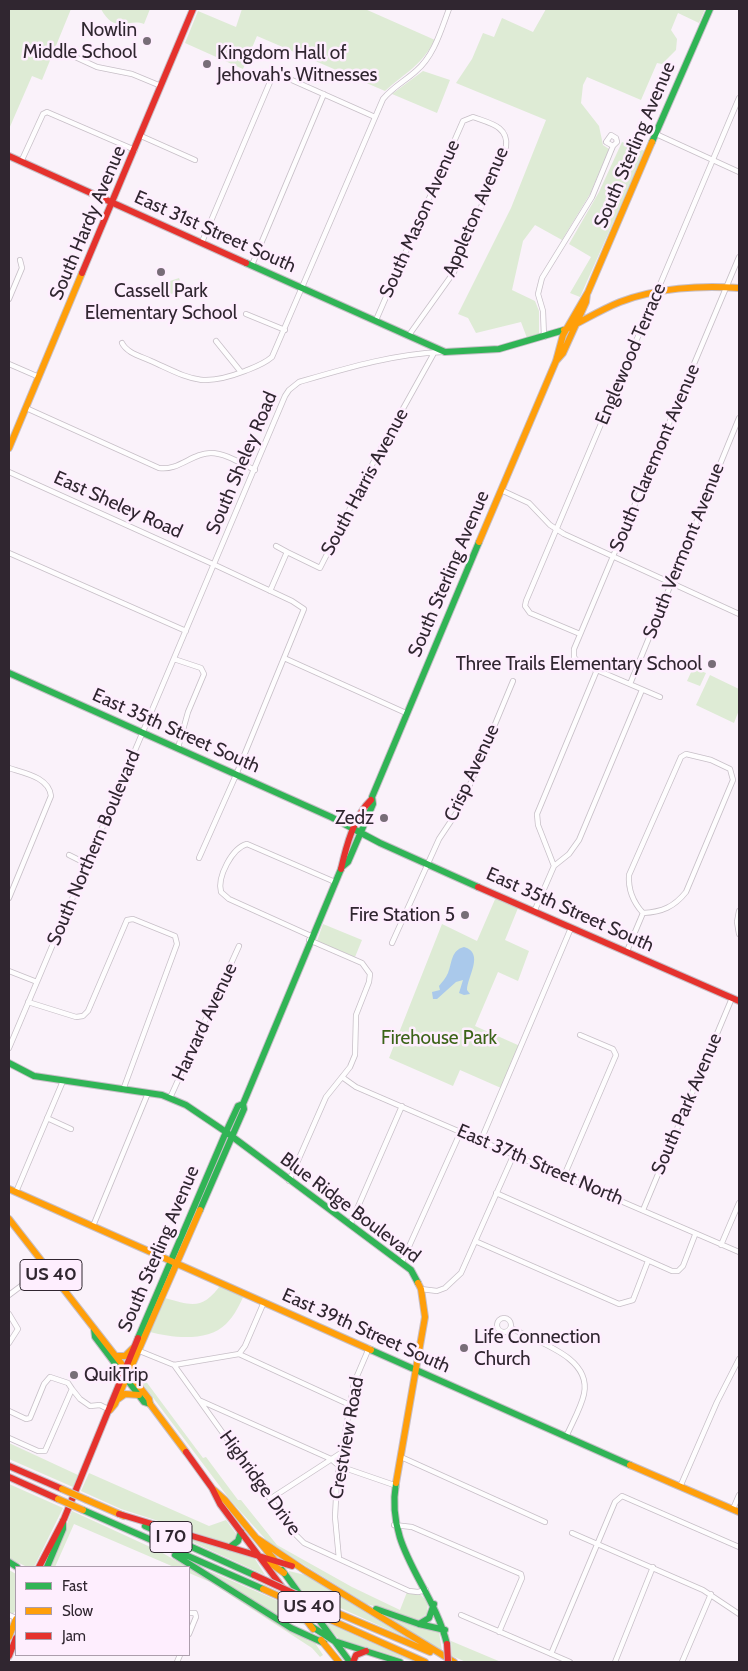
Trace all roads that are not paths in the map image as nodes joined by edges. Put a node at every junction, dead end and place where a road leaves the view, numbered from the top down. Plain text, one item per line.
1 (193, 9) edge
2 (449, 9) edge
3 (710, 9) edge
4 (60, 50) dead end
5 (161, 86) junction
6 (324, 94) junction
7 (739, 98) edge
8 (375, 117) junction
9 (656, 134) junction
10 (141, 136) junction
11 (506, 137) joint
12 (613, 146) dead end
13 (135, 150) junction
14 (9, 156) edge
15 (195, 160) dead end
16 (713, 160) junction
17 (21, 162) junction
18 (739, 172) edge
19 (112, 202) junction
20 (202, 242) junction
21 (739, 257) edge
22 (20, 260) dead end
23 (252, 265) junction
24 (727, 286) junction
25 (303, 288) junction
26 (739, 288) edge
27 (588, 292) junction
28 (656, 294) junction
29 (9, 300) edge
30 (585, 306) junction
31 (246, 314) dead end
32 (597, 315) junction
33 (376, 320) junction
34 (576, 325) junction
35 (568, 328) junction
36 (285, 330) junction
37 (409, 335) junction
38 (547, 336) junction
39 (216, 341) dead end
40 (122, 343) dead end
41 (561, 345) junction
42 (445, 352) junction
43 (434, 353) junction
44 (556, 361) junction
45 (9, 364) edge
46 (241, 372) junction
47 (39, 376) junction
48 (26, 408) junction
49 (739, 418) edge
50 (9, 448) edge
51 (255, 470) junction
52 (9, 472) edge
53 (501, 490) junction
54 (556, 530) junction
55 (276, 546) dead end
56 (288, 552) junction
57 (9, 553) edge
58 (613, 556) junction
59 (215, 565) junction
60 (671, 583) junction
61 (270, 591) junction
62 (739, 614) edge
63 (186, 631) junction
64 (580, 634) junction
65 (284, 658) junction
66 (174, 659) junction
67 (597, 670) junction
68 (9, 672) edge
69 (513, 681) dead end
70 (630, 684) junction
71 (642, 690) junction
72 (660, 697) dead end
73 (406, 713) junction
74 (143, 732) junction
75 (178, 748) junction
76 (9, 768) edge
77 (236, 775) junction
78 (358, 830) junction
79 (69, 855) dead end
80 (199, 858) dead end
81 (427, 863) junction
82 (87, 864) junction
83 (554, 866) junction
84 (335, 882) junction
85 (9, 898) edge
86 (739, 911) edge
87 (534, 912) junction
88 (643, 913) junction
89 (571, 928) junction
90 (739, 934) edge
91 (310, 938) junction
92 (392, 943) dead end
93 (239, 946) dead end
94 (627, 952) junction
95 (9, 971) edge
96 (37, 982) junction
97 (732, 998) junction
98 (739, 1001) edge
99 (28, 1002) junction
100 (580, 1035) dead end
101 (9, 1048) edge
102 (9, 1063) edge
103 (342, 1077) junction
104 (63, 1081) junction
105 (123, 1090) junction
106 (148, 1093) junction
107 (170, 1098) junction
108 (243, 1104) junction
109 (402, 1106) junction
110 (47, 1118) junction
111 (71, 1129) dead end
112 (461, 1131) junction
113 (226, 1132) junction
114 (232, 1136) junction
115 (481, 1140) junction
116 (514, 1154) junction
117 (564, 1176) junction
118 (289, 1181) junction
119 (9, 1190) edge
120 (16, 1192) junction
121 (496, 1193) junction
122 (739, 1202) edge
123 (642, 1210) junction
124 (9, 1219) edge
125 (350, 1225) junction
126 (93, 1226) junction
127 (12, 1228) edge
128 (695, 1235) junction
129 (475, 1241) junction
130 (722, 1245) junction
131 (739, 1252) edge
132 (174, 1260) junction
133 (648, 1261) junction
134 (402, 1262) junction
135 (46, 1268) junction
136 (421, 1290) junction
137 (9, 1295) edge
138 (264, 1302) junction
139 (9, 1314) edge
140 (511, 1328) dead end
141 (94, 1329) junction
142 (9, 1342) edge
143 (369, 1348) junction
144 (136, 1349) junction
145 (239, 1354) junction
146 (116, 1356) junction
147 (739, 1359) edge
148 (174, 1365) junction
149 (416, 1369) junction
150 (126, 1373) junction
151 (72, 1389) junction
152 (139, 1395) junction
153 (118, 1399) junction
154 (199, 1400) junction
155 (150, 1404) junction
156 (350, 1405) junction
157 (110, 1410) junction
158 (9, 1411) edge
159 (566, 1437) junction
160 (9, 1438) edge
161 (341, 1453) junction
162 (401, 1457) junction
163 (331, 1459) junction
164 (9, 1466) edge
165 (339, 1466) junction
166 (9, 1477) edge
167 (396, 1486) junction
168 (680, 1487) junction
169 (212, 1488) junction
170 (739, 1495) edge
171 (270, 1499) junction
172 (736, 1510) edge
173 (120, 1514) junction
174 (64, 1520) junction
175 (545, 1522) dead end
176 (394, 1525) junction
177 (241, 1532) junction
178 (572, 1533) dead end
179 (258, 1539) junction
180 (598, 1544) junction
181 (739, 1546) edge
182 (165, 1547) junction
183 (230, 1547) junction
184 (258, 1556) junction
185 (338, 1559) junction
186 (275, 1560) junction
187 (40, 1566) edge
188 (47, 1566) edge
189 (294, 1567) junction
190 (653, 1568) junction
191 (304, 1570) junction
192 (284, 1573) junction
193 (279, 1583) junction
194 (426, 1590) junction
195 (711, 1594) junction
196 (357, 1602) junction
197 (434, 1604) junction
198 (190, 1613) edge
199 (739, 1614) edge
200 (9, 1615) edge
201 (461, 1615) dead end
202 (318, 1618) junction
203 (14, 1621) edge
204 (420, 1624) junction
205 (311, 1626) junction
206 (291, 1628) junction
207 (445, 1630) junction
208 (190, 1632) edge
209 (499, 1632) junction
210 (9, 1637) edge
211 (15, 1641) edge
212 (334, 1641) junction
213 (324, 1643) junction
214 (366, 1651) junction
215 (551, 1654) junction
216 (9, 1656) edge
217 (339, 1662) edge
218 (352, 1662) edge
219 (400, 1662) edge
220 (426, 1662) edge
221 (448, 1662) edge
222 (454, 1662) edge
223 (570, 1662) edge
224 (615, 1662) edge
225 (682, 1662) edge

1 - 5 main road, South Hardy Avenue
2 - 8 street
3 - 9 main road, South Sterling Avenue
4 - 5 street
5 - 10 main road, South Hardy Avenue
6 - 8 street
6 - 20 street
6 - 23 street
7 - 16 street, Englewood Terrace
8 - 25 street
9 - 16 street
9 - 27 main road, South Sterling Avenue
10 - 13 main road, South Hardy Avenue
10 - 15 street
11 - 33 street, South Mason Avenue
11 - 37 street, Appleton Avenue
12 - 38 street
13 - 17 street
13 - 19 main road, South Hardy Avenue
14 - 17 main road, East 31st Street South
16 - 18 street
16 - 28 street, Englewood Terrace
17 - 19 main road, East 31st Street South
19 - 20 main road, East 31st Street South
19 - 47 main road, South Hardy Avenue
20 - 23 main road, East 31st Street South
21 - 24 street, South Claremont Avenue
22 - 29 street
23 - 25 main road, East 31st Street South
24 - 26 main road
24 - 28 main road
24 - 58 street, South Claremont Avenue
25 - 33 main road, East 31st Street South
25 - 36 street
27 - 30 main road, South Sterling Avenue
27 - 35 main road, South Sterling Avenue
28 - 32 main road
28 - 54 street, Englewood Terrace
30 - 32 main road
30 - 34 main road, South Sterling Avenue
31 - 36 street
32 - 34 main road
33 - 37 main road, East 31st Street South
34 - 35 main road
34 - 44 main road, South Sterling Avenue
35 - 38 main road, South Sheley Road
35 - 41 main road, South Sterling Avenue
36 - 46 street
37 - 42 main road, East 31st Street South
38 - 41 main road
38 - 42 main road, South Sheley Road
39 - 46 street
40 - 46 street
41 - 44 main road, South Sterling Avenue
42 - 43 street, South Sheley Road
43 - 51 street, South Sheley Road
43 - 56 street, South Harris Avenue
44 - 53 main road, South Sterling Avenue
45 - 47 street
47 - 48 main road, South Hardy Avenue
48 - 50 main road, South Hardy Avenue
48 - 51 street
49 - 60 street, South Vermont Avenue
51 - 59 street, South Sheley Road
52 - 59 street, East Sheley Road
53 - 54 street
53 - 73 main road, South Sterling Avenue
54 - 58 street
54 - 64 street, Englewood Terrace
55 - 56 street
56 - 61 street
57 - 63 street
58 - 60 street
58 - 64 street, South Claremont Avenue
59 - 61 street, East Sheley Road
59 - 63 street, South Northern Boulevard
60 - 62 street
60 - 70 street, South Vermont Avenue
61 - 65 street, East Sheley Road
63 - 66 street, South Northern Boulevard
64 - 67 street, South Claremont Avenue
65 - 73 street
65 - 77 street
66 - 74 street, South Northern Boulevard
66 - 75 street
67 - 70 street
67 - 83 street
68 - 74 main road, East 35th Street South
69 - 81 street, Crisp Avenue
70 - 71 street
71 - 72 street
71 - 83 street
73 - 78 main road, South Sterling Avenue
74 - 75 main road, East 35th Street South
74 - 82 street, South Northern Boulevard
75 - 77 main road, East 35th Street South
76 - 85 street
77 - 78 main road, East 35th Street South
77 - 80 street
78 - 81 main road, East 35th Street South
78 - 84 main road, South Sterling Avenue
79 - 82 street
81 - 87 main road, East 35th Street South
81 - 92 street
82 - 96 street, South Northern Boulevard
83 - 87 street
84 - 91 main road, South Sterling Avenue
84 - 91 street
86 - 90 street
87 - 89 main road, East 35th Street South
88 - 88 street
88 - 94 street
89 - 94 main road, East 35th Street South
89 - 115 street
91 - 103 street
91 - 108 main road, South Sterling Avenue
93 - 107 street, Harvard Avenue
94 - 97 main road, East 35th Street South
95 - 96 street
96 - 99 street, South Northern Boulevard
97 - 98 main road, East 35th Street South
97 - 123 street, South Park Avenue
99 - 101 street, South Northern Boulevard
99 - 105 street
100 - 117 street
102 - 104 main road, Blue Ridge Boulevard
103 - 109 street, East 37th Street North
103 - 118 street
104 - 105 main road, Blue Ridge Boulevard
104 - 110 street
105 - 106 main road, Blue Ridge Boulevard
106 - 107 main road, Blue Ridge Boulevard
106 - 126 street, Harvard Avenue
107 - 113 main road, Blue Ridge Boulevard
108 - 113 main road, South Sterling Avenue
108 - 114 main road, South Sterling Avenue
109 - 112 street, East 37th Street North
109 - 125 street
110 - 111 street
110 - 120 street
112 - 115 street, East 37th Street North
112 - 134 street
113 - 114 main road, Blue Ridge Boulevard
113 - 132 main road, South Sterling Avenue
114 - 118 main road, Blue Ridge Boulevard
114 - 132 main road, South Sterling Avenue
115 - 116 street, East 37th Street North
116 - 117 street, East 37th Street North
116 - 121 street
117 - 123 street, East 37th Street North
118 - 125 main road, Blue Ridge Boulevard
119 - 120 main road, East 39th Street South
120 - 126 main road, East 39th Street South
121 - 129 street
121 - 133 street
122 - 130 street
123 - 128 street, East 37th Street North
124 - 127 main road, US 40
125 - 134 main road, Blue Ridge Boulevard
126 - 132 main road, East 39th Street South
127 - 135 main road, US 40
128 - 130 street, East 37th Street North
128 - 133 street
129 - 133 street
129 - 136 street
130 - 131 street, East 37th Street North
132 - 138 main road, East 39th Street South
132 - 144 main road, South Sterling Avenue
134 - 136 main road, Blue Ridge Boulevard
135 - 137 street
135 - 141 main road, US 40
136 - 149 main road, Blue Ridge Boulevard
138 - 143 main road, East 39th Street South
138 - 145 street
139 - 142 street
140 - 159 street
141 - 146 main road, US 40
141 - 150 main road, US 40
143 - 149 main road, East 39th Street South
143 - 156 street, Crestview Road
144 - 146 main road
144 - 148 street
144 - 150 main road, South Sterling Avenue
145 - 148 street
145 - 156 street
146 - 150 main road, US 40
147 - 168 street
148 - 154 street, Highridge Drive
149 - 159 main road, East 39th Street South
149 - 162 main road, Blue Ridge Boulevard
150 - 152 main road, US 40
150 - 153 main road, South Sterling Avenue
150 - 155 main road, US 40
150 - 157 main road, South Sterling Avenue
151 - 157 street
151 - 158 street
151 - 160 street
152 - 153 main road
152 - 155 main road, US 40
153 - 157 main road, South Sterling Avenue
154 - 163 street
154 - 171 street, Highridge Drive
155 - 169 main road, US 40
156 - 161 street, Crestview Road
157 - 174 main road, South Sterling Avenue
159 - 168 main road, East 39th Street South
161 - 163 street
161 - 165 street, Crestview Road
162 - 167 main road, Blue Ridge Boulevard
162 - 175 street
163 - 165 street
163 - 171 street
164 - 173 main road, I 70, bridge
165 - 167 street
165 - 185 street, Crestview Road
166 - 182 main road, I 70, bridge
167 - 176 main road, Blue Ridge Boulevard
168 - 172 main road, East 39th Street South
169 - 177 main road, US 40
169 - 179 main road, US 40
170 - 172 street
171 - 185 street, Highridge Drive
173 - 183 main road
173 - 222 main road, I 70, bridge
174 - 187 main road
174 - 188 main road
176 - 194 main road, Blue Ridge Boulevard
176 - 209 street
177 - 183 main road
177 - 184 main road, US 40
178 - 180 street
179 - 186 main road, US 40
179 - 191 main road
180 - 181 street
180 - 190 street
180 - 215 street
182 - 206 main road
182 - 220 main road, I 70, bridge
183 - 184 main road
184 - 186 main road
184 - 192 main road
184 - 193 main road, US 40
185 - 194 street, Highridge Drive
186 - 189 main road
186 - 192 main road, US 40
189 - 191 main road
189 - 192 main road
190 - 195 street
190 - 224 street
191 - 196 main road
192 - 193 main road
192 - 202 main road, US 40
193 - 205 main road, US 40
194 - 197 main road, Blue Ridge Boulevard
195 - 199 street
195 - 225 street
196 - 204 main road
196 - 222 main road
197 - 204 main road
197 - 207 main road, Blue Ridge Boulevard
198 - 208 street
200 - 203 street
201 - 209 street
202 - 205 main road
202 - 212 main road, US 40
203 - 210 main road
204 - 207 main road
205 - 206 main road
205 - 212 main road
205 - 213 main road, US 40
206 - 213 main road
207 - 221 main road, Blue Ridge Boulevard, bridge
209 - 215 street
211 - 216 main road
212 - 214 main road
212 - 218 main road, US 40
213 - 217 main road, US 40
214 - 218 main road
214 - 219 main road
215 - 223 street

